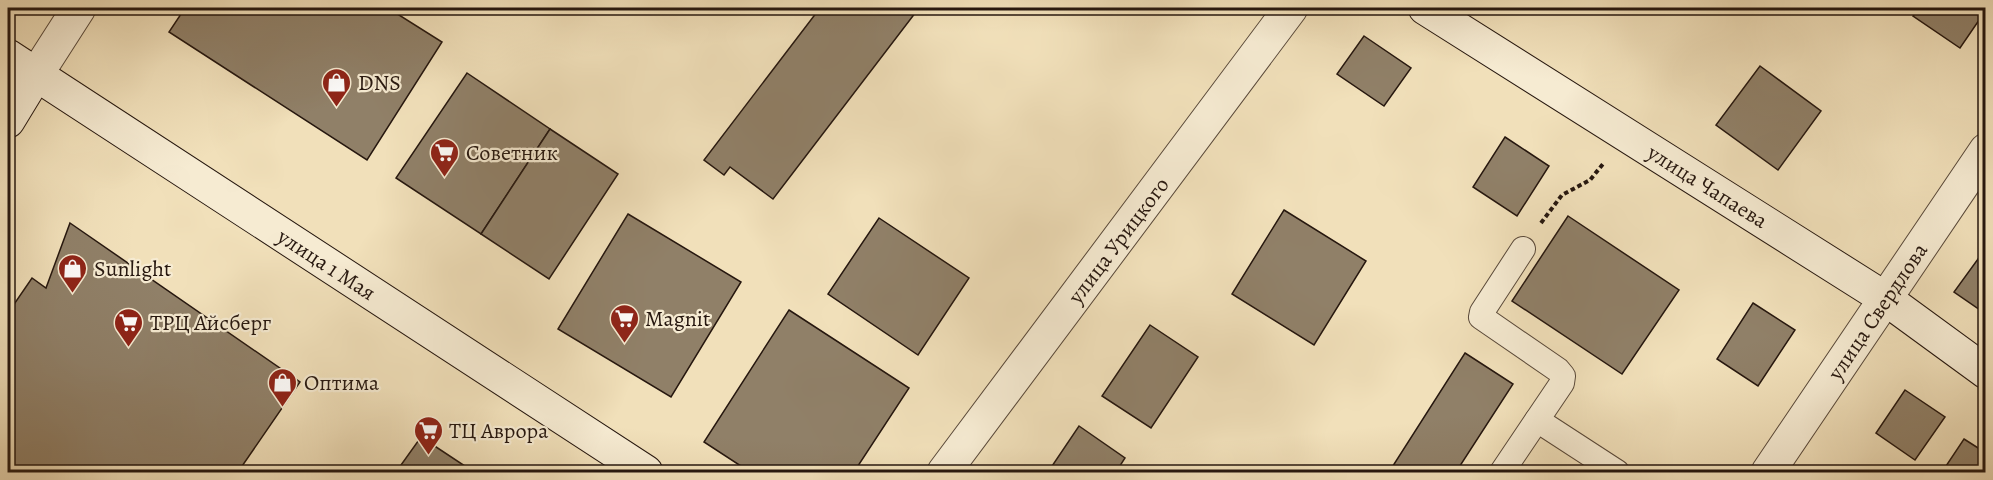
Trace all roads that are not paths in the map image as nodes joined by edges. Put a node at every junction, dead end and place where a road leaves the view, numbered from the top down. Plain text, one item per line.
1 (79, 8) edge
2 (1291, 8) edge
3 (1425, 8) edge
4 (8, 56) edge
5 (36, 75) junction
6 (8, 121) edge
7 (1986, 150) edge
8 (1523, 249) dead end
9 (1886, 299) junction
10 (1986, 372) edge
11 (1537, 420) junction
12 (646, 472) edge
13 (944, 472) edge
14 (1502, 472) edge
15 (1617, 472) edge
16 (1768, 472) edge

1 - 5 main road
2 - 13 main road, улица Урицкого
3 - 9 main road, улица Чапаева
4 - 5 main road, улица 1 Мая
5 - 6 main road
5 - 12 main road, улица 1 Мая
7 - 9 main road, улица Свердлова
8 - 11 lane
9 - 10 main road, улица Чапаева
9 - 16 main road, улица Свердлова
11 - 14 lane
11 - 15 lane

